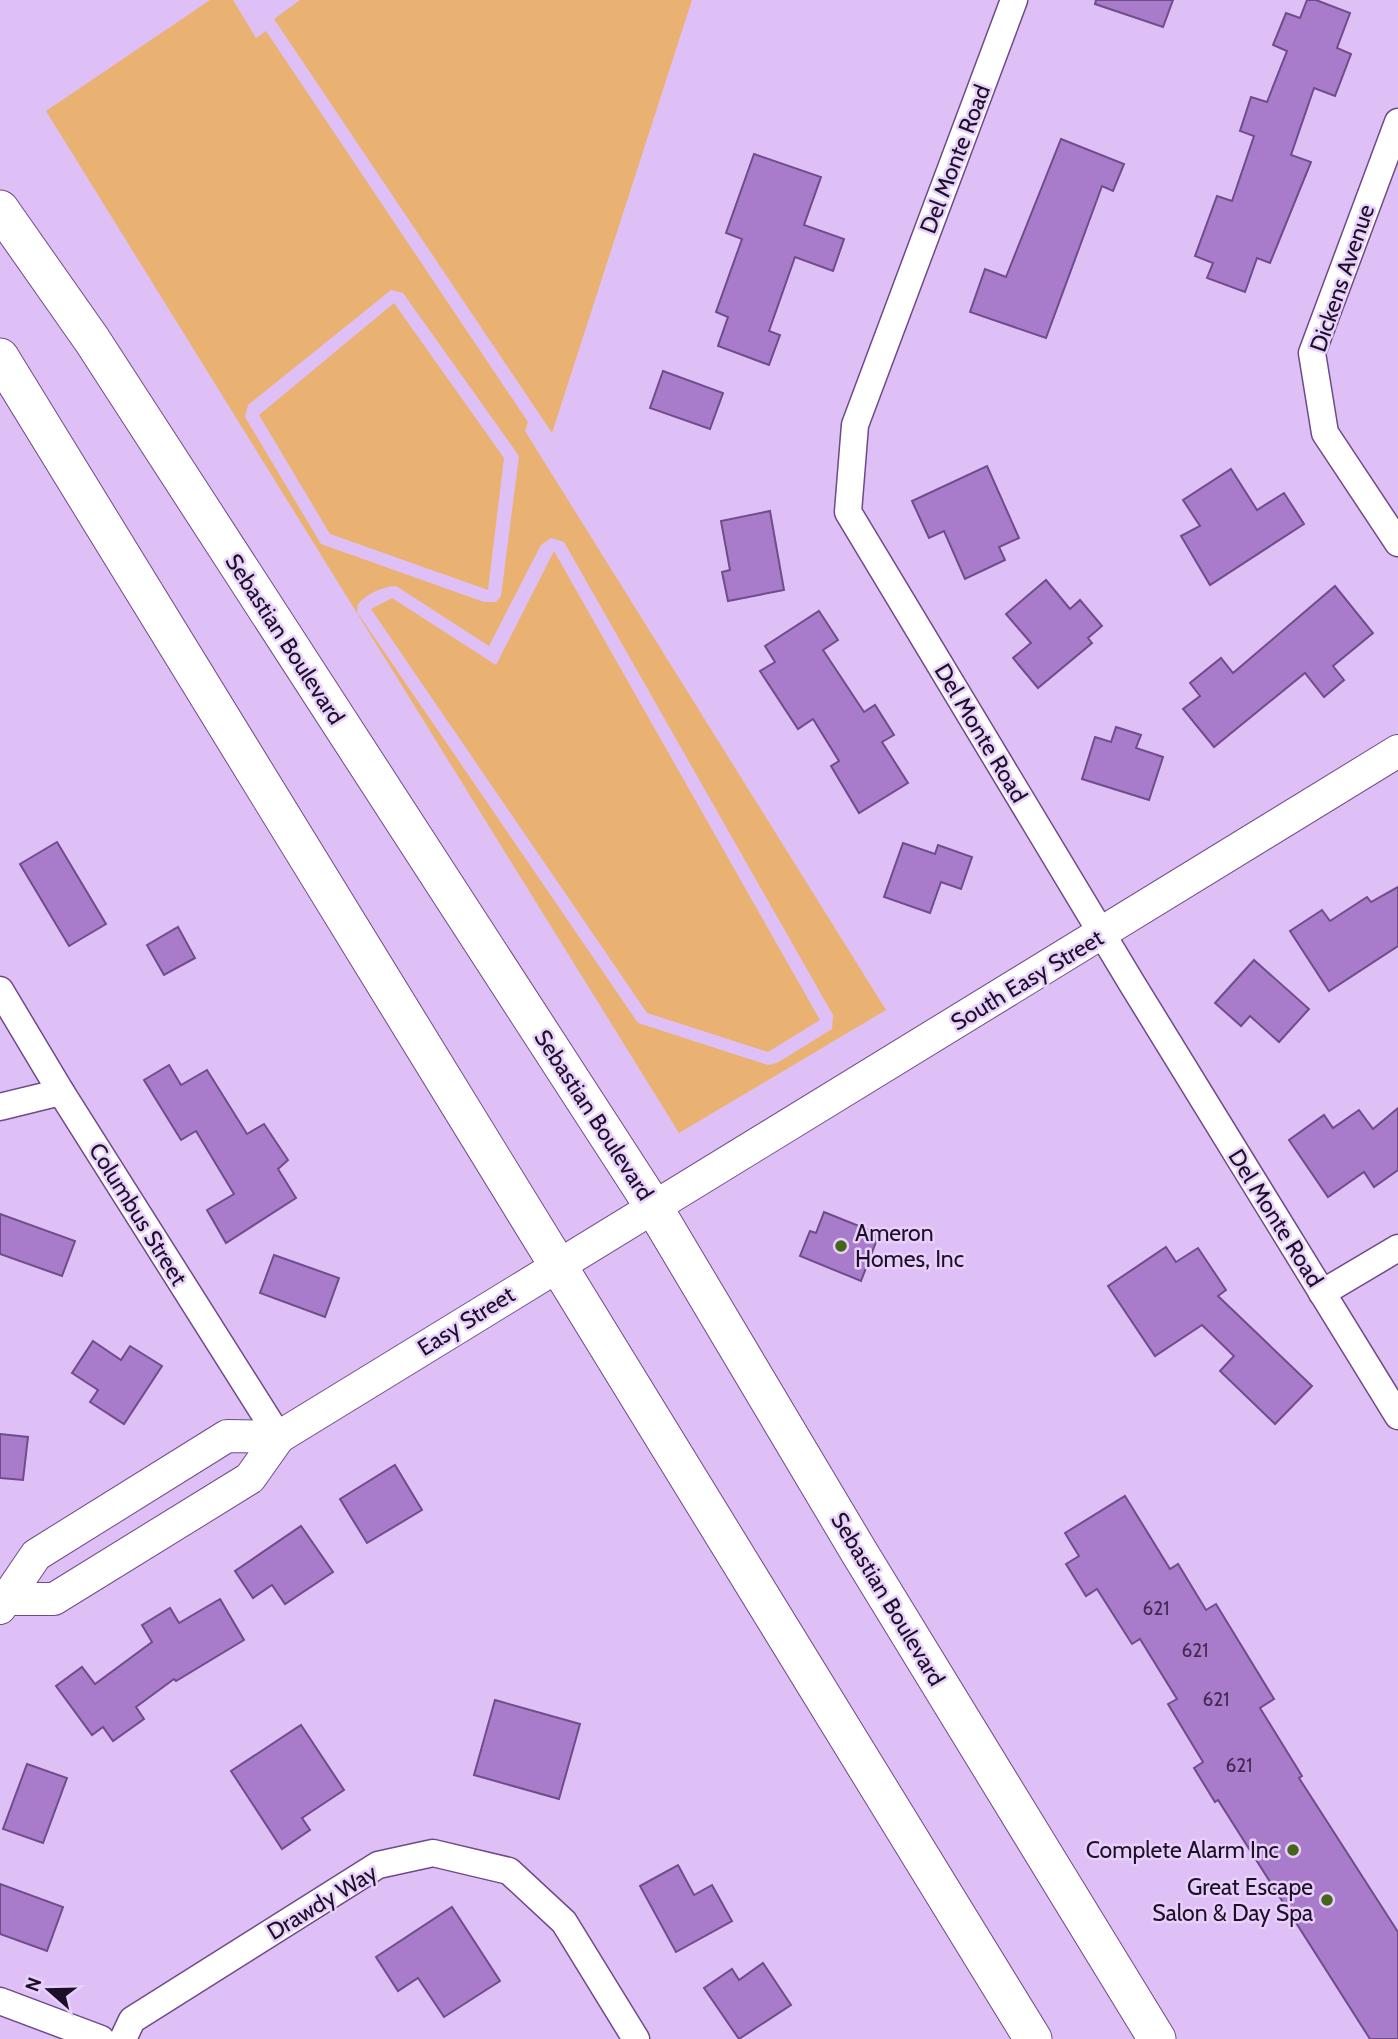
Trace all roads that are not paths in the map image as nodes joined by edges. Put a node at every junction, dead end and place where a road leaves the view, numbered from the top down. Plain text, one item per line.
1 (1014, 0) edge
2 (1398, 122) edge
3 (0, 209) edge
4 (0, 357) edge
5 (1398, 543) edge
6 (1398, 751) edge
7 (1102, 934) junction
8 (0, 990) edge
9 (61, 1093) junction
10 (0, 1107) edge
11 (653, 1206) junction
12 (1398, 1248) edge
13 (558, 1265) junction
14 (1322, 1293) junction
15 (1398, 1416) edge
16 (279, 1437) junction
17 (1, 1602) edge
18 (0, 2001) edge
19 (101, 2039) edge
20 (123, 2039) edge
21 (636, 2039) edge
22 (1032, 2039) edge
23 (1157, 2039) edge

1 - 7 street, Del Monte Road
2 - 5 street, Dickens Avenue
3 - 11 main road, Sebastian Boulevard
4 - 13 main road
6 - 7 street, South Easy Street
7 - 11 street, South Easy Street
7 - 14 street, Del Monte Road
8 - 9 street, Columbus Street
9 - 10 street
9 - 16 street, Columbus Street
11 - 13 street, Easy Street
11 - 23 main road, Sebastian Boulevard
12 - 14 street
13 - 16 street, Easy Street
13 - 22 main road
14 - 15 street, Del Monte Road
16 - 17 street, Easy Street
16 - 17 street, Easy Street
18 - 19 street
20 - 21 street, Drawdy Way

